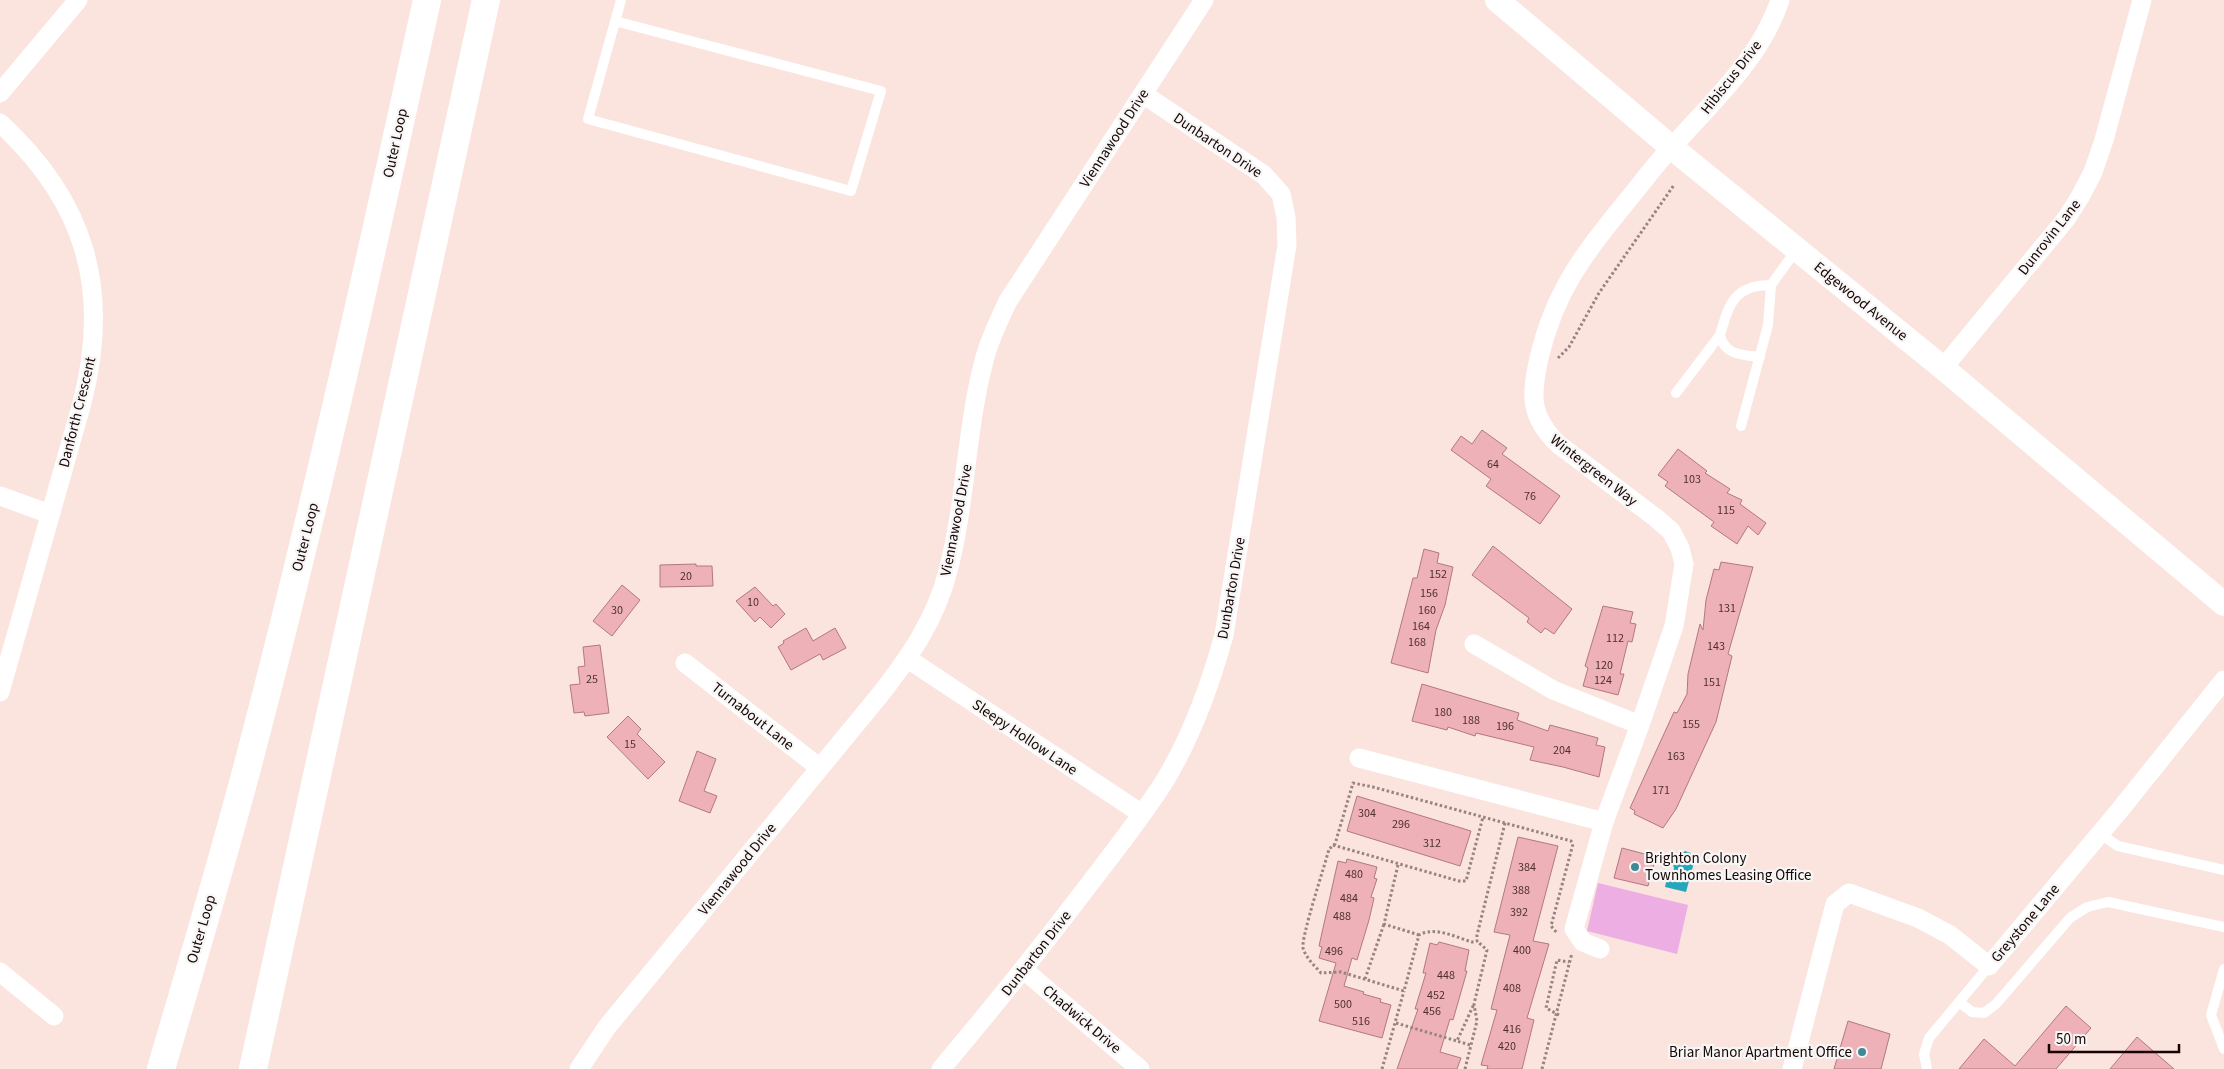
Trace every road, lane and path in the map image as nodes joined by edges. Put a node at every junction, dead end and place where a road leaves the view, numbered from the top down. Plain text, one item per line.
1 (78, 0) edge
2 (427, 0) edge
3 (486, 0) edge
4 (621, 0) edge
5 (1204, 0) edge
6 (1497, 0) edge
7 (1780, 0) edge
8 (2142, 0) edge
9 (615, 22) junction
10 (0, 93) edge
11 (1143, 94) junction
12 (0, 122) edge
13 (1672, 147) junction
14 (1674, 185) dead end
15 (1797, 249) junction
16 (1771, 286) junction
17 (1720, 335) junction
18 (1760, 356) junction
19 (1556, 360) dead end
20 (1943, 368) junction
21 (1676, 394) dead end
22 (1741, 426) dead end
23 (0, 496) edge
24 (50, 514) junction
25 (2224, 604) edge
26 (1474, 644) dead end
27 (908, 659) junction
28 (685, 663) dead end
29 (2224, 680) edge
30 (0, 692) edge
31 (1640, 725) junction
32 (1359, 758) dead end
33 (820, 768) junction
34 (1142, 814) junction
35 (1484, 818) junction
36 (1604, 822) junction
37 (2100, 834) junction
38 (1333, 845) junction
39 (1398, 865) junction
40 (2224, 870) edge
41 (1384, 924) junction
42 (2224, 927) edge
43 (1419, 935) junction
44 (1477, 940) junction
45 (1600, 949) dead end
46 (1569, 962) dead end
47 (1989, 966) junction
48 (2224, 969) edge
49 (1024, 970) junction
50 (0, 972) edge
51 (1364, 979) junction
52 (1404, 991) junction
53 (1959, 1002) junction
54 (1474, 1004) junction
55 (1559, 1015) dead end
56 (54, 1016) dead end
57 (1396, 1024) junction
58 (1458, 1041) junction
59 (1470, 1045) junction
60 (2224, 1048) edge
61 (161, 1069) edge
62 (253, 1069) edge
63 (579, 1069) edge
64 (941, 1069) edge
65 (1140, 1069) edge
66 (1382, 1069) edge
67 (1465, 1069) edge
68 (1792, 1069) edge
69 (1927, 1069) edge

1 - 10 street
2 - 61 highway, Outer Loop
3 - 62 highway
4 - 9 lane
5 - 11 street, Viennawood Drive
6 - 13 street, Edgewood Avenue
7 - 13 street, Hibiscus Drive
8 - 20 street, Dunrovin Lane
9 - 9 lane
11 - 27 street, Viennawood Drive
11 - 34 street, Dunbarton Drive
12 - 24 street, Danforth Crescent
13 - 15 street, Edgewood Avenue
13 - 31 street, Wintergreen Way
14 - 19 path
15 - 16 lane
15 - 20 street, Edgewood Avenue
16 - 17 lane
16 - 18 lane
17 - 18 lane
17 - 21 lane
18 - 22 lane
20 - 25 street, Edgewood Avenue
23 - 24 street
24 - 30 street, Danforth Crescent
26 - 31 street
27 - 33 street, Viennawood Drive
27 - 34 street, Sleepy Hollow Lane
28 - 33 street, Turnabout Lane
29 - 37 street, Greystone Lane
31 - 36 street, Wintergreen Way
32 - 36 street
33 - 63 street, Viennawood Drive
34 - 49 street, Dunbarton Drive
35 - 38 path
35 - 39 path
35 - 44 path
36 - 45 street, Wintergreen Way
37 - 40 lane
37 - 47 street, Greystone Lane
38 - 39 path
38 - 51 path
39 - 41 path
41 - 43 path
41 - 51 path
42 - 53 lane
43 - 44 path
43 - 52 path
44 - 54 path
46 - 55 path
47 - 53 lane
47 - 68 street, Greystone Lane
48 - 60 lane
49 - 64 street, Dunbarton Drive
49 - 65 street, Chadwick Drive
50 - 56 street
51 - 52 path
52 - 57 path
53 - 69 lane
54 - 58 path
54 - 59 path
57 - 58 path
57 - 66 path
58 - 59 path
59 - 67 path

